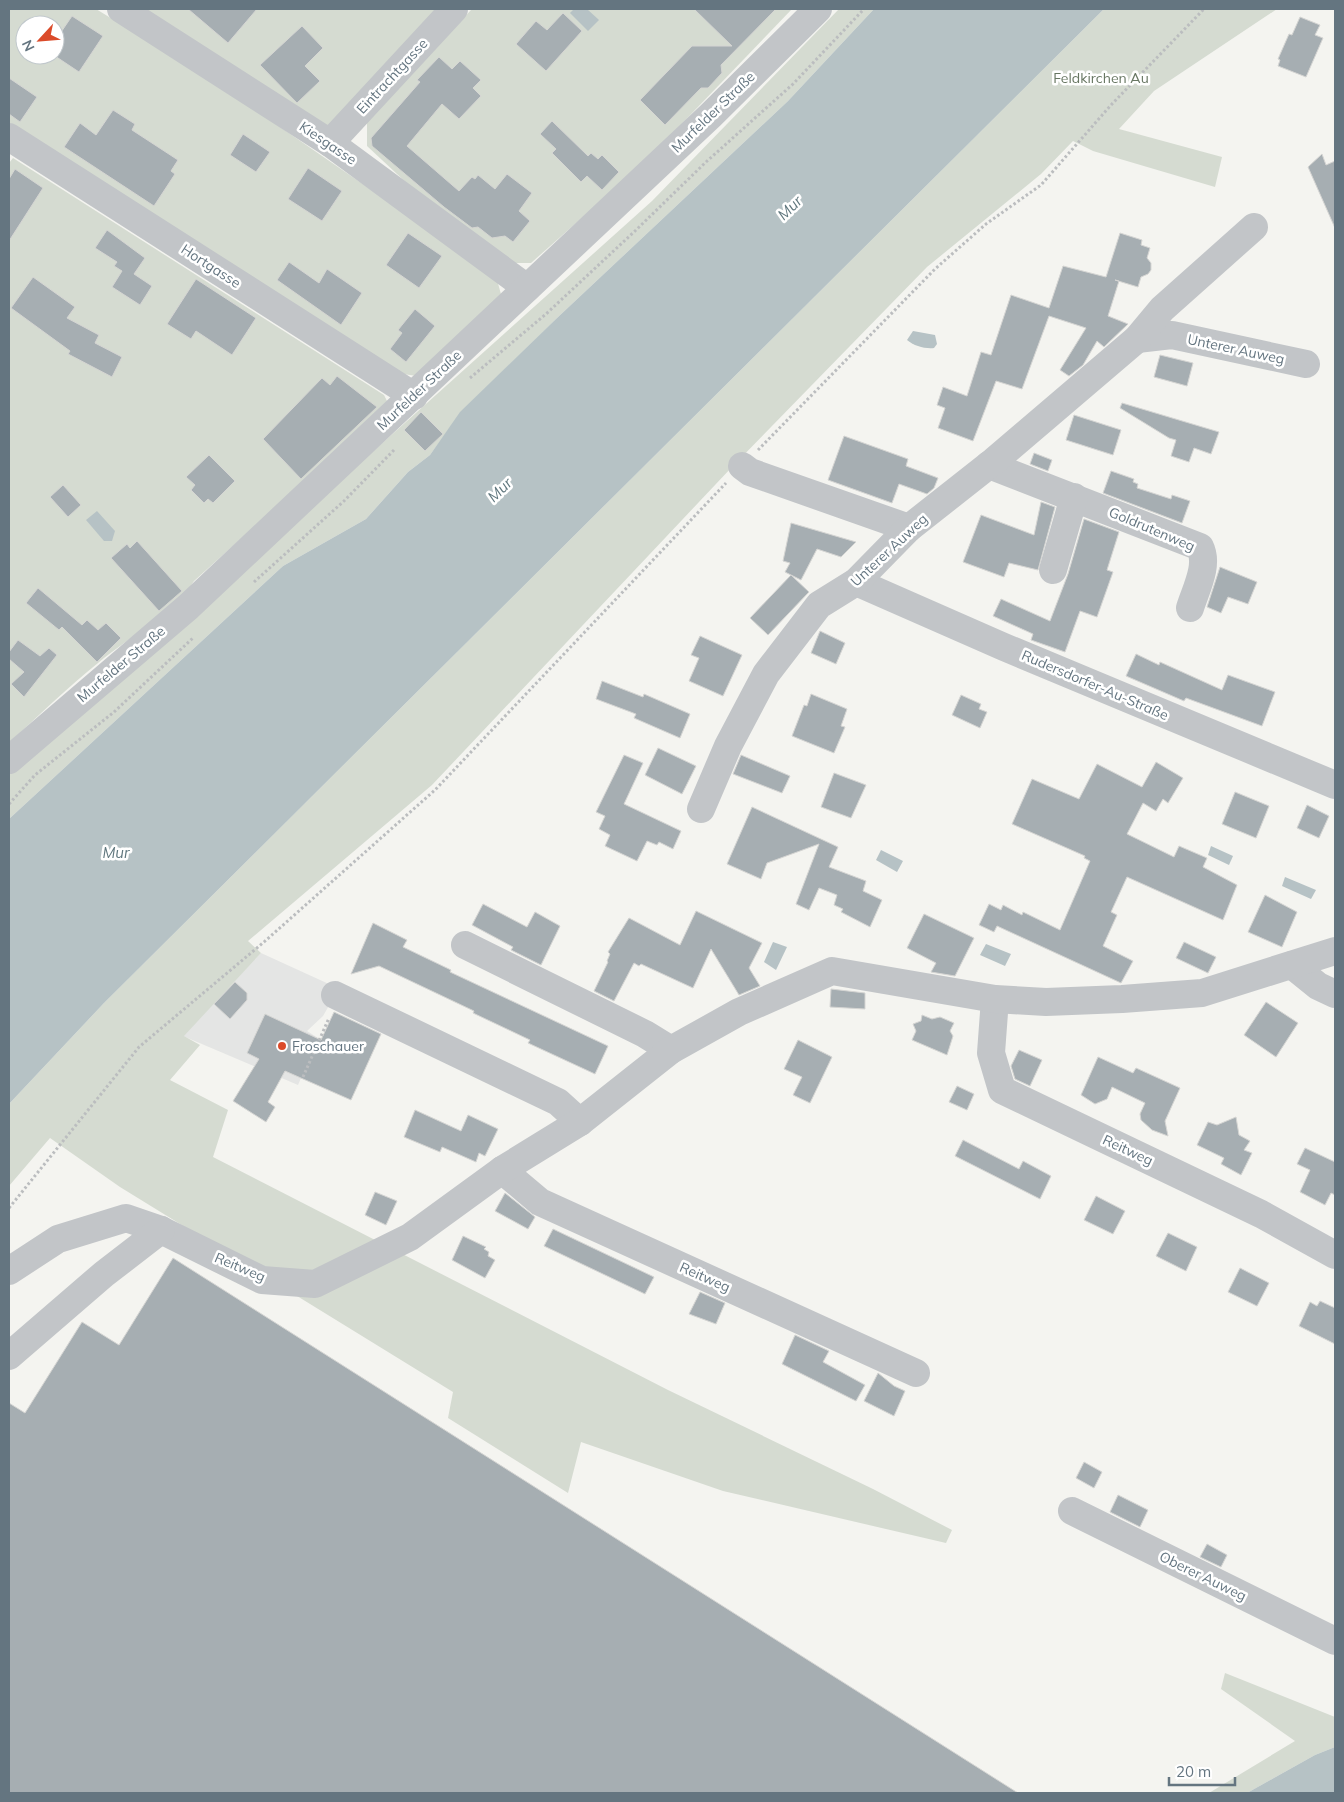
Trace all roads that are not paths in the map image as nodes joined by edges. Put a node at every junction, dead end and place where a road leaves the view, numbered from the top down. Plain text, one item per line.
1 (121, 9) edge
2 (454, 9) edge
3 (818, 9) edge
4 (330, 143) junction
5 (11, 144) edge
6 (1254, 227) dead end
7 (527, 288) junction
8 (1137, 339) junction
9 (1306, 364) dead end
10 (414, 396) junction
11 (989, 465) junction
12 (742, 466) road end
13 (1074, 497) junction
14 (909, 528) junction
15 (1053, 570) dead end
16 (856, 582) junction
17 (1190, 608) dead end
18 (9, 760) edge
19 (1335, 785) edge
20 (701, 809) dead end
21 (465, 944) dead end
22 (1335, 951) edge
23 (1292, 965) junction
24 (1335, 994) edge
25 (338, 996) road end
26 (995, 999) junction
27 (671, 1050) junction
28 (580, 1122) junction
29 (502, 1170) junction
30 (161, 1230) junction
31 (1335, 1255) edge
32 (9, 1271) edge
33 (9, 1356) edge
34 (916, 1373) dead end
35 (1072, 1512) dead end
36 (1335, 1640) edge

1 - 4 street, Kiesgasse
2 - 4 street, Eintrachtgasse
3 - 7 street, Murfelder Straße
4 - 7 street, Kiesgasse
5 - 10 street, Hortgasse
6 - 8 street, Unterer Auweg
7 - 10 street, Murfelder Straße
8 - 9 street, Unterer Auweg
8 - 11 street, Unterer Auweg
10 - 18 street, Murfelder Straße
11 - 13 street, Goldrutenweg
11 - 14 street, Unterer Auweg
12 - 14 street
13 - 15 street
13 - 17 street, Goldrutenweg
14 - 16 street, Unterer Auweg
16 - 19 street, Rudersdorfer-Au-Straße
16 - 20 street, Unterer Auweg
21 - 27 street
22 - 23 street, Reitweg
23 - 24 street
23 - 26 street, Reitweg
25 - 28 street
26 - 27 street, Reitweg
26 - 31 street, Reitweg
27 - 28 street, Reitweg
28 - 29 street, Reitweg
29 - 30 street, Reitweg
29 - 34 street, Reitweg
30 - 32 street, Reitweg
30 - 33 street
35 - 36 street, Oberer Auweg

